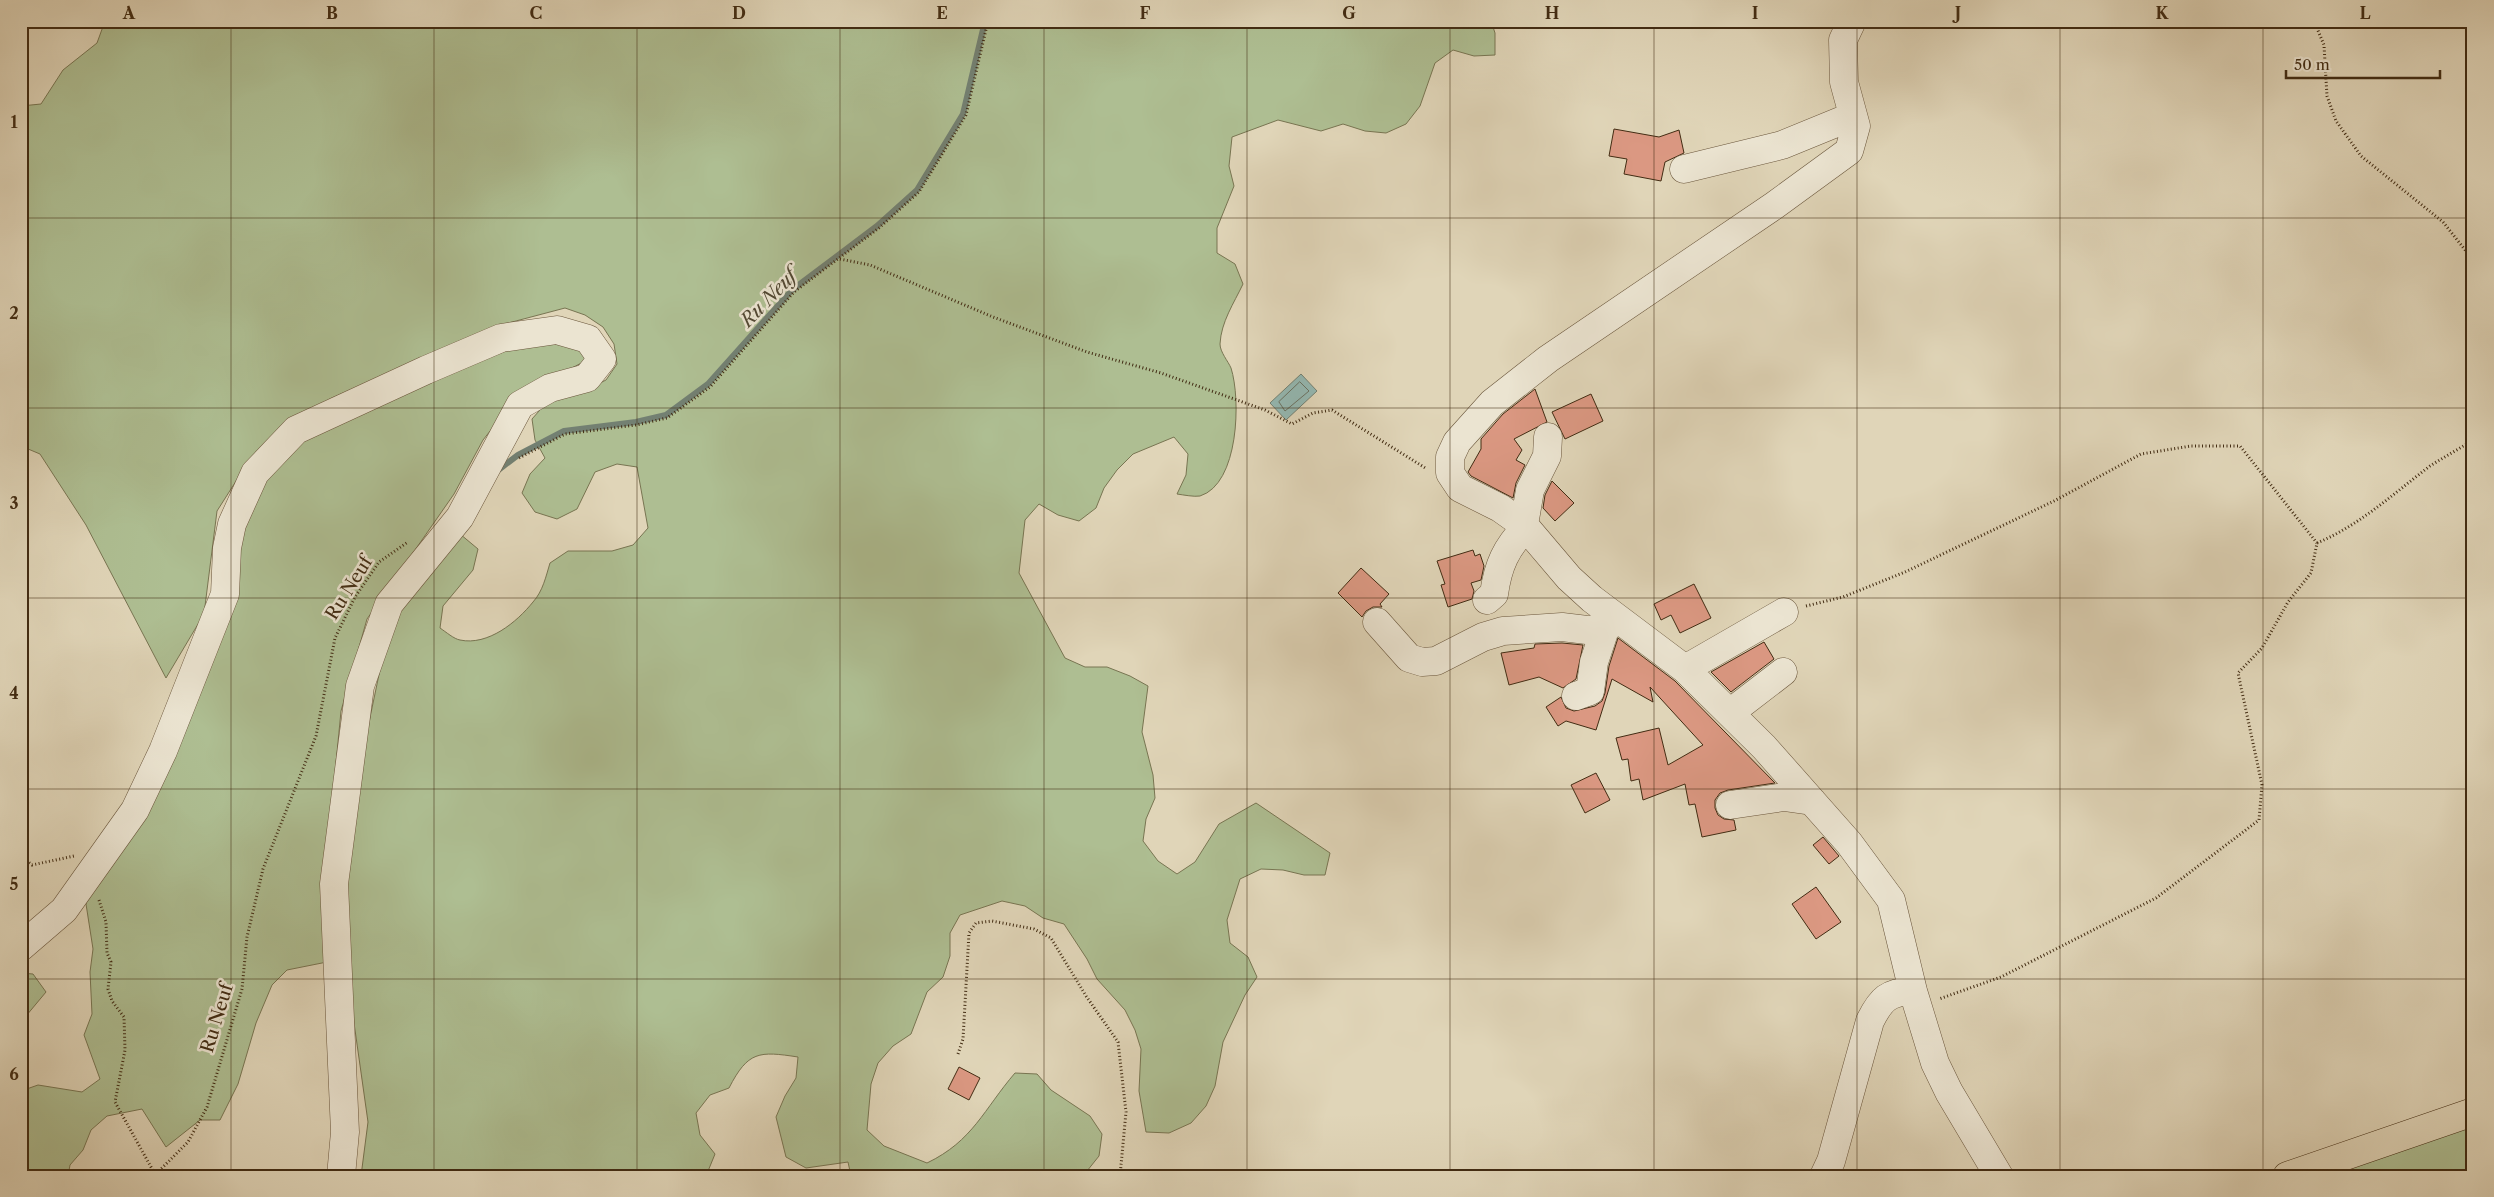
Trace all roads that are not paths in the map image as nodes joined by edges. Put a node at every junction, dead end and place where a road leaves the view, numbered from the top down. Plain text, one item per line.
1 (1852, 21) edge
2 (1853, 116) junction
3 (1684, 169) dead end
4 (1548, 437) dead end
5 (1525, 526) junction
6 (1486, 600) dead end
7 (1784, 612) road end
8 (1377, 622) dead end
9 (1612, 624) junction
10 (1525, 629) junction
11 (1483, 659) dead end
12 (1685, 669) junction
13 (1783, 672) dead end
14 (1576, 696) dead end
15 (1731, 712) junction
16 (1812, 801) junction
17 (1730, 805) dead end
18 (21, 947) edge
19 (1915, 998) junction
20 (2473, 1112) edge
21 (341, 1176) edge
22 (1824, 1176) edge
23 (1999, 1176) edge
24 (2287, 1176) edge

1 - 2 street
2 - 3 street
2 - 5 street
4 - 5 street
5 - 6 street
5 - 9 street
7 - 12 street
8 - 10 street
9 - 10 street
9 - 12 street
9 - 14 street
10 - 11 street
12 - 15 street
13 - 15 street
15 - 16 street
16 - 17 street
16 - 19 street
18 - 21 street
19 - 22 street
19 - 23 street
20 - 24 main road

